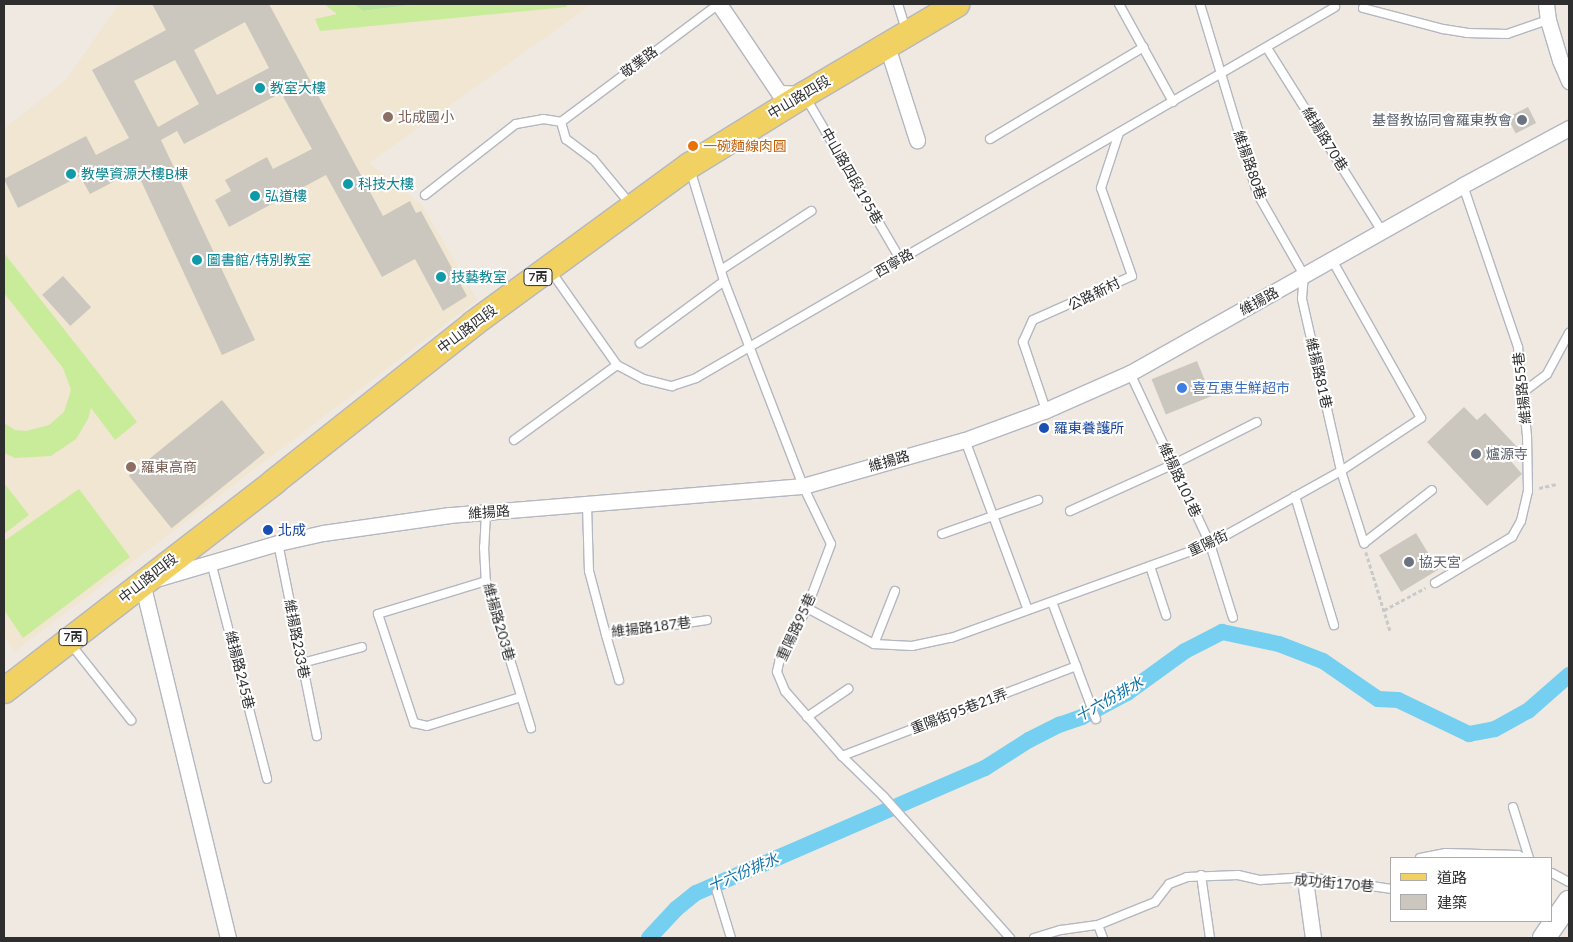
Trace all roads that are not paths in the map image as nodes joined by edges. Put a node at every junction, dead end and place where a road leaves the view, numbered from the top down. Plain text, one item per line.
1 (719, 4) edge
2 (898, 4) edge
3 (956, 4) edge
4 (1119, 4) edge
5 (1200, 4) edge
6 (1546, 4) edge
7 (1335, 7) dead end
8 (1363, 8) dead end
9 (1548, 20) junction
10 (897, 39) junction
11 (1144, 47) junction
12 (1267, 48) junction
13 (1220, 76) junction
14 (1569, 81) edge
15 (804, 94) junction
16 (1173, 102) junction
17 (561, 122) junction
18 (1569, 128) edge
19 (1119, 133) junction
20 (990, 139) dead end
21 (917, 140) dead end
22 (689, 165) junction
23 (1463, 185) junction
24 (424, 195) dead end
25 (632, 206) junction
26 (811, 211) dead end
27 (1382, 231) junction
28 (900, 259) junction
29 (1332, 260) junction
30 (549, 268) junction
31 (721, 270) junction
32 (1304, 275) junction
33 (724, 281) junction
34 (1569, 333) edge
35 (640, 344) dead end
36 (749, 346) junction
37 (617, 365) junction
38 (1130, 373) junction
39 (1522, 393) junction
40 (1046, 410) junction
41 (1257, 422) dead end
42 (514, 440) dead end
43 (965, 440) junction
44 (1172, 465) junction
45 (1341, 471) junction
46 (803, 486) junction
47 (1432, 490) dead end
48 (1295, 496) junction
49 (1038, 500) dead end
50 (587, 504) junction
51 (1070, 511) dead end
52 (486, 513) junction
53 (993, 516) junction
54 (942, 534) dead end
55 (278, 543) junction
56 (1210, 544) junction
57 (211, 562) junction
58 (1150, 566) junction
59 (486, 581) junction
60 (142, 583) junction
61 (1434, 583) road end
62 (895, 591) dead end
63 (1052, 602) junction
64 (807, 608) junction
65 (1028, 610) junction
66 (1166, 615) dead end
67 (1233, 618) dead end
68 (707, 620) dead end
69 (1334, 625) dead end
70 (606, 635) junction
71 (68, 641) junction
72 (874, 644) junction
73 (362, 647) dead end
74 (302, 663) junction
75 (1076, 666) junction
76 (619, 680) dead end
77 (848, 689) dead end
78 (4, 690) edge
79 (521, 697) junction
80 (807, 717) junction
81 (1096, 719) dead end
82 (131, 720) dead end
83 (531, 728) dead end
84 (317, 736) dead end
85 (842, 756) junction
86 (267, 779) dead end
87 (1513, 807) dead end
88 (1425, 857) edge
89 (1522, 857) edge
90 (1528, 857) edge
91 (1553, 874) edge
92 (1201, 875) junction
93 (1569, 882) edge
94 (1306, 886) dead end
95 (1390, 889) edge
96 (717, 892) dead end
97 (1569, 902) edge
98 (1098, 925) junction
99 (228, 938) edge
100 (731, 938) edge
101 (1010, 938) edge
102 (1034, 938) edge
103 (1103, 938) edge
104 (1210, 938) edge
105 (1313, 938) edge
106 (1544, 938) edge

1 - 15 street, 敬業路
1 - 17 lane, 敬業路
2 - 10 lane
3 - 10 main road, 中山路四段 / 7丙
4 - 11 lane
5 - 13 lane, 維揚路80巷
6 - 9 street
7 - 12 lane, 西寧路
8 - 9 lane
9 - 14 street
10 - 15 main road, 中山路四段 / 7丙
10 - 21 street
11 - 16 lane
11 - 20 lane
12 - 13 lane, 西寧路
12 - 27 lane, 維揚路70巷
13 - 16 lane, 西寧路
13 - 32 lane, 維揚路80巷
15 - 22 main road, 中山路四段 / 7丙
15 - 28 lane, 中山路四段195巷
16 - 19 lane, 西寧路
17 - 24 lane
17 - 25 lane
18 - 23 street, 維揚路
19 - 28 lane, 西寧路
19 - 40 lane, 公路新村
22 - 25 main road, 中山路四段 / 7丙
22 - 31 lane, 重陽路95巷
23 - 27 street, 維揚路
23 - 39 lane, 維揚路55巷
25 - 30 main road, 中山路四段 / 7丙
26 - 31 lane
27 - 29 street, 維揚路
28 - 36 lane, 西寧路
29 - 32 street, 維揚路
29 - 45 lane, 重陽街
30 - 37 lane, 西寧路
30 - 60 main road, 中山路四段 / 7丙
31 - 33 lane, 重陽路95巷
32 - 38 street, 維揚路
32 - 45 lane, 維揚路81巷
33 - 35 lane
33 - 36 lane, 重陽路95巷
34 - 39 lane
36 - 37 lane, 西寧路
36 - 46 lane, 重陽路95巷
37 - 42 lane
38 - 40 street, 維揚路
38 - 44 lane, 維揚路101巷
39 - 61 lane, 維揚路55巷
40 - 43 street, 維揚路
41 - 44 lane
43 - 46 street, 維揚路
43 - 53 lane
44 - 51 lane
44 - 56 lane, 維揚路101巷
45 - 47 lane, 維揚路81巷
45 - 48 lane, 重陽街
46 - 50 street, 維揚路
46 - 64 lane, 重陽路95巷
48 - 56 lane, 重陽街
48 - 69 lane
49 - 53 lane
50 - 52 street, 維揚路
50 - 70 lane, 維揚路187巷
52 - 55 street, 維揚路
52 - 59 lane, 維揚路203巷
53 - 54 lane
53 - 65 lane
55 - 57 street, 維揚路
55 - 74 lane, 維揚路233巷
56 - 58 lane, 重陽街
56 - 67 lane, 維揚路101巷
57 - 60 street, 維揚路
57 - 86 lane, 維揚路245巷
58 - 63 lane, 重陽街
58 - 66 lane
59 - 79 lane, 維揚路203巷
59 - 79 lane
60 - 71 main road, 中山路四段 / 7丙
60 - 99 street
62 - 72 lane
63 - 65 lane, 重陽街
63 - 75 lane
64 - 72 lane, 重陽街
64 - 80 lane, 重陽路95巷
65 - 72 lane, 重陽街
68 - 70 lane, 維揚路187巷
70 - 76 lane
71 - 78 main road, 中山路四段 / 7丙
71 - 82 lane
73 - 74 lane
74 - 84 lane, 維揚路233巷
75 - 81 lane
75 - 85 lane, 重陽街95巷21弄
77 - 80 lane
79 - 83 lane, 維揚路203巷
80 - 85 lane, 重陽路95巷
85 - 101 lane, 重陽路95巷
87 - 90 lane
88 - 89 lane
91 - 93 lane
92 - 95 lane, 成功街170巷
92 - 98 lane, 成功街170巷
92 - 104 lane
94 - 105 street
96 - 100 lane
97 - 106 street
98 - 102 lane
98 - 103 lane

